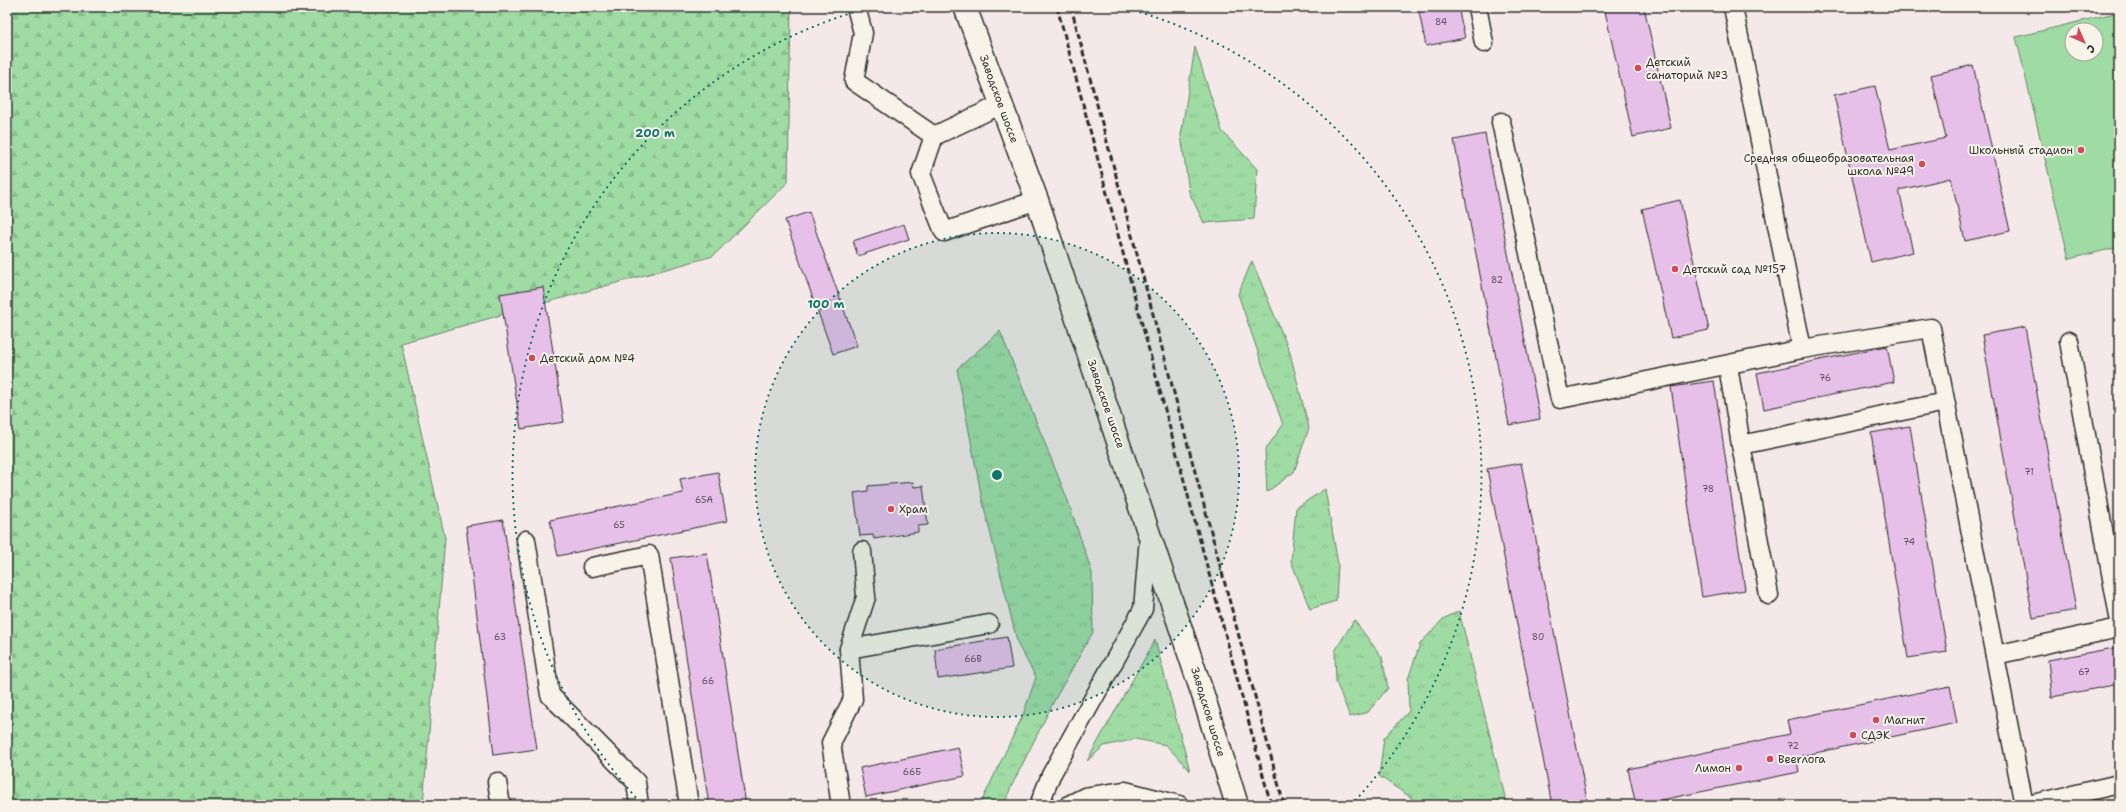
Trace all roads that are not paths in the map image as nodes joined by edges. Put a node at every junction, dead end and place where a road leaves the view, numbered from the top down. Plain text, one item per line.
1 (856, 7) edge
2 (965, 7) edge
3 (1477, 7) edge
4 (1733, 7) edge
5 (1484, 43) dead end
6 (1000, 105) junction
7 (1501, 122) dead end
8 (934, 136) junction
9 (1037, 200) junction
10 (2069, 341) dead end
11 (1802, 349) junction
12 (1728, 366) junction
13 (1946, 402) junction
14 (1741, 445) junction
15 (1150, 533) junction
16 (526, 540) dead end
17 (862, 552) dead end
18 (592, 567) dead end
19 (1769, 595) dead end
20 (2119, 617) edge
21 (988, 624) dead end
22 (2119, 628) edge
23 (849, 649) junction
24 (1995, 655) junction
25 (497, 782) dead end
26 (2119, 784) edge
27 (501, 805) edge
28 (639, 805) edge
29 (689, 805) edge
30 (841, 805) edge
31 (1039, 805) edge
32 (1068, 805) edge
33 (1179, 805) edge
34 (1237, 805) edge
35 (2024, 805) edge
36 (2028, 805) edge

1 - 8 street
2 - 6 main road, Заводское шоссе
3 - 5 street
4 - 11 street
6 - 8 street
6 - 9 main road, Заводское шоссе
7 - 12 street
8 - 9 street
9 - 15 main road, Заводское шоссе
10 - 20 street
11 - 12 street
11 - 13 street
12 - 14 street
13 - 14 street
13 - 24 street
14 - 19 street
15 - 31 street
15 - 34 main road, Заводское шоссе
16 - 28 street
17 - 23 street
18 - 29 street
21 - 23 street
22 - 24 street
23 - 30 street
24 - 35 street
25 - 27 street
26 - 36 street
32 - 33 street

